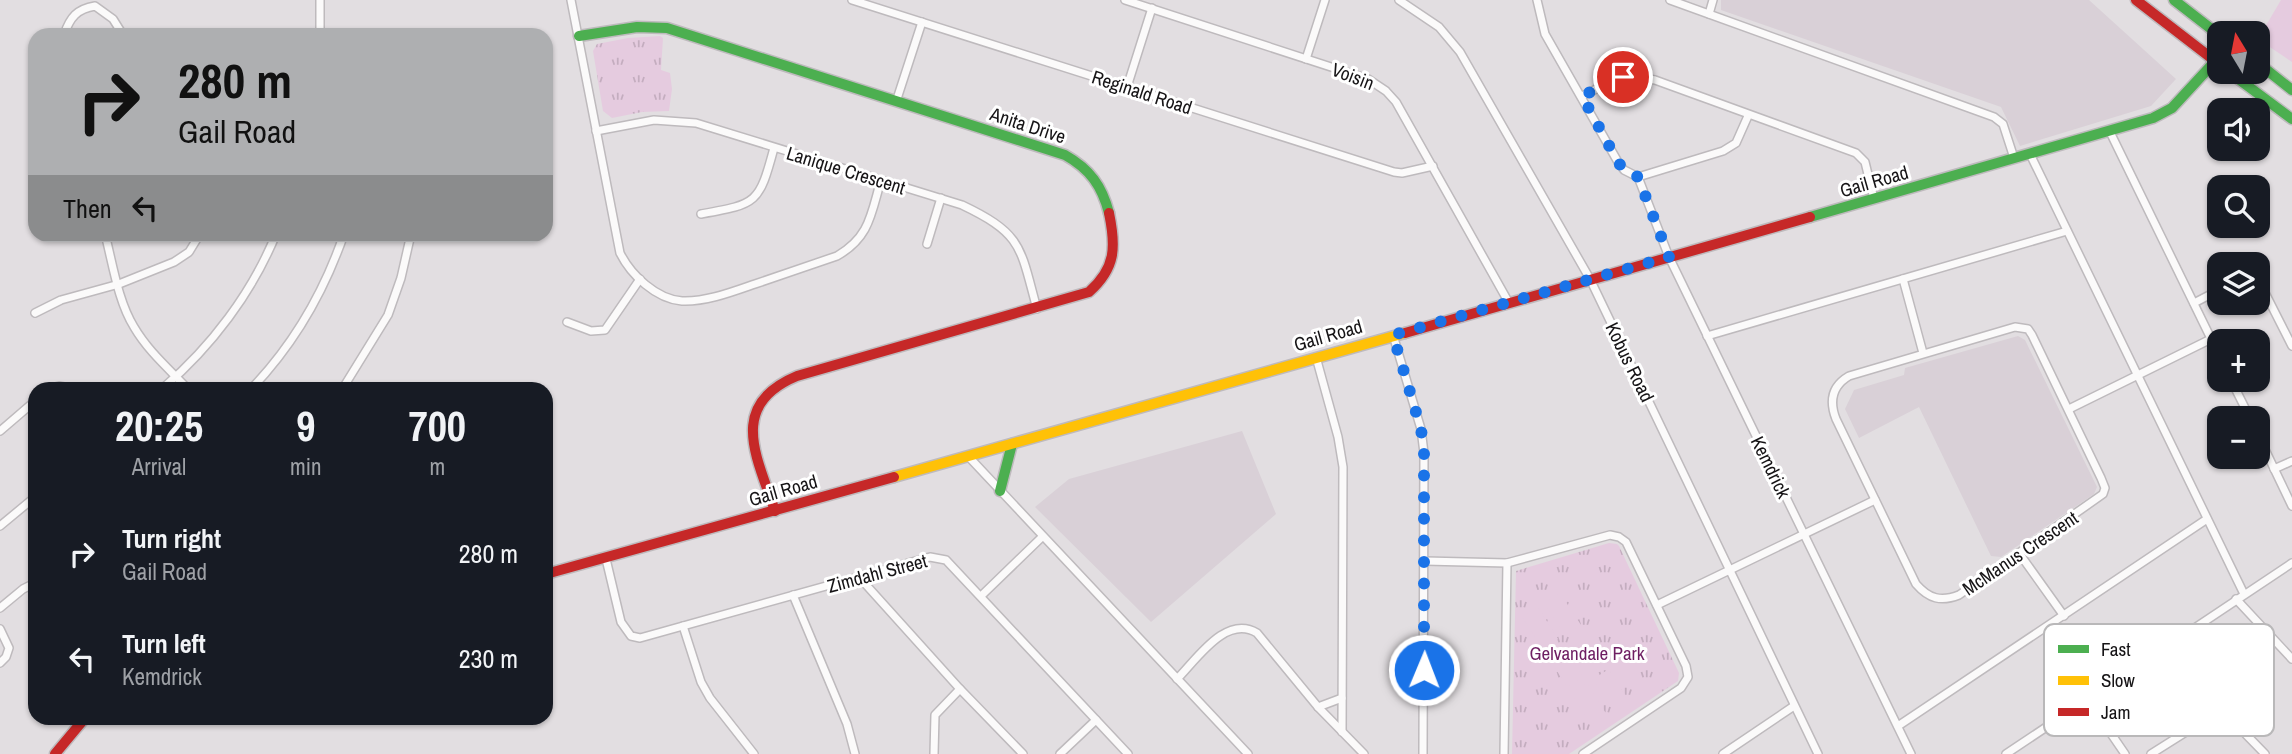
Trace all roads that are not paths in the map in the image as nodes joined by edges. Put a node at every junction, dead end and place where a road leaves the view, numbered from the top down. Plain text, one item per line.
1 (320, 0) edge
2 (571, 0) edge
3 (852, 0) edge
4 (1125, 0) edge
5 (1325, 0) edge
6 (1399, 0) edge
7 (1537, 0) edge
8 (1670, 0) edge
9 (1713, 0) edge
10 (2136, 0) edge
11 (2174, 0) edge
12 (96, 3) edge
13 (1152, 8) junction
14 (1709, 14) junction
15 (922, 22) junction
16 (2207, 26) edge
17 (67, 28) edge
18 (119, 28) edge
19 (320, 28) edge
20 (579, 36) junction
21 (2207, 53) edge
22 (1306, 59) junction
23 (2207, 72) edge
24 (2270, 73) edge
25 (2245, 84) edge
26 (1127, 87) junction
27 (2292, 90) edge
28 (1582, 96) junction
29 (896, 102) junction
30 (1748, 116) junction
31 (2292, 119) edge
32 (596, 131) junction
33 (2110, 132) junction
34 (774, 148) junction
35 (2030, 154) junction
36 (2014, 158) junction
37 (1433, 166) junction
38 (1638, 177) junction
39 (881, 180) junction
40 (942, 198) junction
41 (1874, 199) junction
42 (701, 214) dead end
43 (2067, 231) junction
44 (108, 242) edge
45 (195, 242) edge
46 (272, 242) edge
47 (341, 242) edge
48 (409, 242) edge
49 (926, 244) dead end
50 (1669, 257) junction
51 (639, 279) junction
52 (1590, 279) junction
53 (1903, 279) junction
54 (119, 284) junction
55 (2207, 296) edge
56 (1509, 303) junction
57 (2194, 303) junction
58 (2270, 303) edge
59 (1037, 309) junction
60 (35, 313) dead end
61 (567, 322) dead end
62 (2207, 331) edge
63 (1393, 335) junction
64 (1707, 336) junction
65 (2207, 341) edge
66 (2292, 346) edge
67 (1923, 353) junction
68 (1316, 357) junction
69 (2138, 375) junction
70 (176, 377) junction
71 (170, 382) edge
72 (181, 382) edge
73 (257, 382) edge
74 (347, 382) edge
75 (28, 407) edge
76 (2068, 409) junction
77 (0, 431) edge
78 (1012, 444) junction
79 (968, 456) junction
80 (2270, 461) edge
81 (2292, 461) edge
82 (2274, 470) junction
83 (1000, 491) junction
84 (1875, 500) junction
85 (28, 503) edge
86 (2292, 506) edge
87 (775, 511) junction
88 (2207, 520) junction
89 (0, 526) edge
90 (1804, 535) junction
91 (1042, 537) junction
92 (2019, 553) junction
93 (606, 559) junction
94 (1425, 561) junction
95 (1507, 563) junction
96 (2292, 563) edge
97 (1731, 570) junction
98 (553, 572) edge
99 (859, 577) junction
100 (28, 586) edge
101 (2244, 594) junction
102 (793, 595) junction
103 (981, 596) junction
104 (2236, 599) junction
105 (1657, 605) junction
106 (0, 608) edge
107 (2064, 615) junction
108 (2051, 624) edge
109 (2199, 624) edge
110 (2259, 624) edge
111 (683, 626) junction
112 (2044, 628) edge
113 (0, 629) edge
114 (2274, 640) edge
115 (2292, 659) edge
116 (0, 663) edge
117 (1177, 679) junction
118 (960, 689) junction
119 (1342, 698) junction
120 (1794, 706) junction
121 (1318, 707) junction
122 (1096, 720) junction
123 (79, 725) edge
124 (1898, 726) junction
125 (2044, 729) edge
126 (1342, 732) junction
127 (2113, 736) edge
128 (2180, 736) edge
129 (2247, 736) edge
130 (1725, 753) edge
131 (55, 754) edge
132 (754, 754) edge
133 (855, 754) edge
134 (934, 754) edge
135 (1023, 754) edge
136 (1060, 754) edge
137 (1128, 754) edge
138 (1248, 754) edge
139 (1363, 754) edge
140 (1423, 754) edge
141 (1504, 754) edge
142 (1583, 754) edge
143 (1818, 754) edge
144 (1910, 754) edge
145 (2006, 754) edge
146 (2125, 754) edge
147 (2151, 754) edge
148 (2265, 754) edge

1 - 19 street
2 - 20 street
3 - 15 street, Reginald Road
4 - 13 street, Voisin
5 - 22 street
6 - 52 street, Kobus Road
7 - 28 street
8 - 14 street
9 - 14 street
10 - 21 street
11 - 16 street
12 - 17 street
12 - 18 street
13 - 22 street, Voisin
13 - 26 street
14 - 36 street
15 - 26 street, Reginald Road
15 - 29 street
20 - 29 street, Anita Drive
20 - 32 street
22 - 37 street, Voisin
23 - 33 street, Gail Road
24 - 27 street
25 - 31 street
26 - 37 street, Reginald Road
28 - 30 street
28 - 38 street
29 - 59 street, Anita Drive
30 - 38 street
30 - 41 street
32 - 34 street, Lanique Crescent
32 - 51 street
33 - 35 street, Gail Road
33 - 57 street
34 - 39 street, Lanique Crescent
34 - 42 street
35 - 36 street, Gail Road
35 - 43 street
36 - 41 street, Gail Road
37 - 56 street, Voisin
38 - 50 street, Kemdrick
39 - 40 street, Lanique Crescent
39 - 51 street
40 - 49 street
40 - 59 street, Lanique Crescent
41 - 50 street, Gail Road
43 - 53 street
43 - 69 street
44 - 54 street
45 - 54 street
46 - 70 street
47 - 73 street
48 - 74 street
50 - 52 street, Gail Road
50 - 64 street, Kemdrick
51 - 61 street
52 - 56 street, Gail Road
52 - 97 street, Kobus Road
53 - 64 street
53 - 67 street
54 - 60 street
54 - 70 street
55 - 57 street
56 - 63 street, Gail Road
57 - 62 street
58 - 66 street
59 - 87 street, Anita Drive
63 - 68 street, Gail Road
63 - 94 street
64 - 90 street, Kemdrick
65 - 69 street
67 - 76 street, McManus Crescent
67 - 84 street, McManus Crescent
68 - 78 street, Gail Road
68 - 119 street
69 - 76 street
69 - 88 street
70 - 71 street
70 - 72 street
75 - 77 street
76 - 92 street, McManus Crescent
78 - 79 street, Gail Road
78 - 83 street
79 - 83 street
79 - 87 street, Gail Road
80 - 82 street
81 - 82 street
82 - 86 street
83 - 91 street
84 - 90 street
84 - 92 street, McManus Crescent
85 - 89 street
87 - 93 street, Gail Road
88 - 101 street
88 - 107 street
90 - 97 street
90 - 124 street, Kemdrick
91 - 103 street
91 - 117 street
92 - 107 street
93 - 98 street, Gail Road
93 - 111 street, Zimdahl Street
94 - 95 street
94 - 140 street
95 - 105 street
95 - 141 street
96 - 101 street
97 - 105 street
97 - 120 street, Kobus Road
99 - 102 street, Zimdahl Street
99 - 103 street, Zimdahl Street
99 - 118 street
100 - 106 street
101 - 104 street
102 - 111 street, Zimdahl Street
102 - 133 street
103 - 122 street, Zimdahl Street
104 - 109 street
104 - 110 street
105 - 142 street
107 - 108 street
111 - 132 street
112 - 124 street
113 - 116 street
114 - 115 street
117 - 121 street
117 - 138 street
118 - 134 street
118 - 135 street
119 - 121 street
119 - 126 street
120 - 130 street
120 - 143 street, Kobus Road
121 - 126 street
122 - 136 street
122 - 137 street, Zimdahl Street
123 - 131 street
124 - 144 street, Kemdrick
125 - 145 street
126 - 139 street
127 - 146 street
128 - 147 street
129 - 148 street

